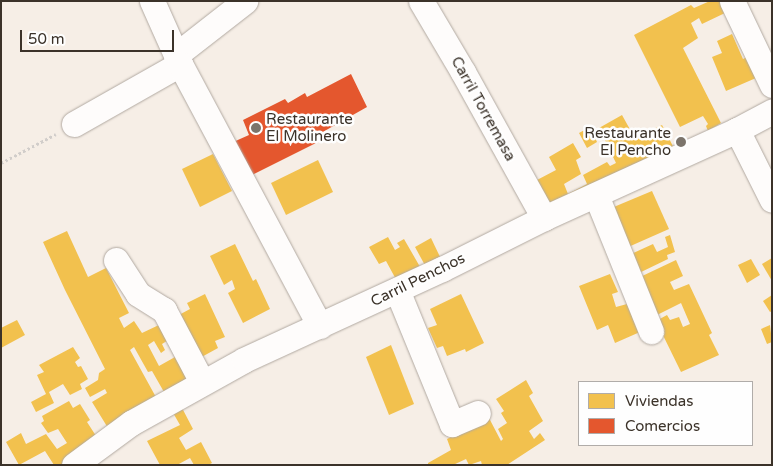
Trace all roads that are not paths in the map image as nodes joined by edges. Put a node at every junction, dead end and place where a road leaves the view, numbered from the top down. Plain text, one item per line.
1 (152, 1) edge
2 (245, 1) edge
3 (421, 1) edge
4 (732, 1) edge
5 (178, 59) junction
6 (772, 85) edge
7 (772, 110) edge
8 (74, 124) road end
9 (737, 130) junction
10 (596, 195) junction
11 (772, 200) edge
12 (544, 218) junction
13 (116, 260) dead end
14 (397, 290) junction
15 (320, 326) junction
16 (651, 331) dead end
17 (202, 382) junction
18 (478, 413) dead end
19 (74, 465) edge

1 - 5 street
2 - 5 street
3 - 12 street, Carril Torremasa
4 - 6 street
5 - 8 street
5 - 15 street
7 - 9 street, Carril Penchos
9 - 10 street, Carril Penchos
9 - 11 street
10 - 12 street, Carril Penchos
10 - 16 street
12 - 14 street, Carril Penchos
13 - 17 street
14 - 15 street, Carril Penchos
14 - 18 street
15 - 17 street, Carril Penchos
17 - 19 street, Carril Penchos

